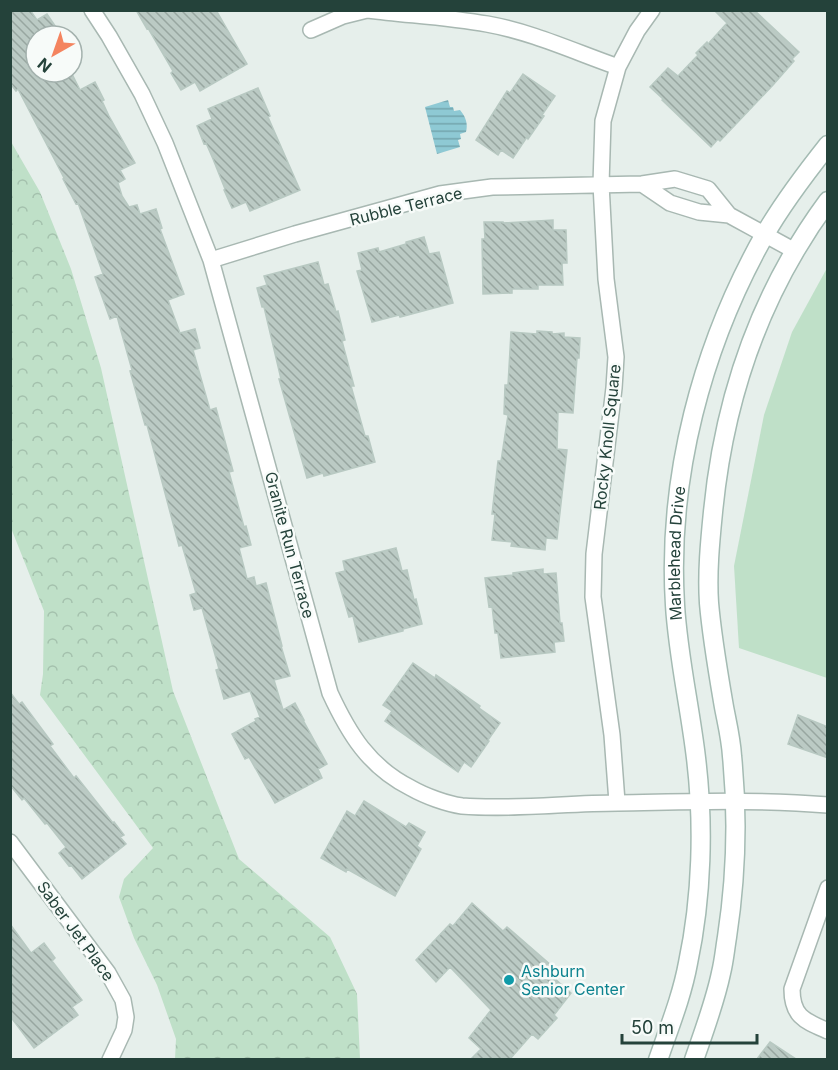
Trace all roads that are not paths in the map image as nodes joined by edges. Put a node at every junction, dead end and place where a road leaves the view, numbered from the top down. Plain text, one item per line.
1 (92, 10) edge
2 (367, 10) edge
3 (652, 10) edge
4 (311, 30) dead end
5 (618, 68) junction
6 (828, 146) edge
7 (601, 184) junction
8 (642, 184) junction
9 (828, 201) edge
10 (729, 214) junction
11 (765, 235) junction
12 (795, 251) junction
13 (211, 260) junction
14 (617, 802) junction
15 (700, 802) junction
16 (735, 802) junction
17 (828, 805) edge
18 (10, 842) edge
19 (828, 888) edge
20 (828, 1031) edge
21 (110, 1059) edge
22 (658, 1059) edge
23 (694, 1059) edge

1 - 13 street, Granite Run Terrace
2 - 4 street
2 - 5 street
3 - 5 street, Rocky Knoll Square
5 - 7 street, Rocky Knoll Square
6 - 11 street, Marblehead Drive
7 - 8 street, Rubble Terrace
7 - 13 street, Rubble Terrace
7 - 14 street, Rocky Knoll Square
8 - 10 street, Rubble Terrace
8 - 10 street, Rubble Terrace
9 - 12 street, Marblehead Drive
10 - 11 street, Rubble Terrace
11 - 12 street, Rubble Terrace
11 - 15 street, Marblehead Drive
12 - 16 street, Marblehead Drive
13 - 14 street, Granite Run Terrace
14 - 15 street, Granite Run Terrace
15 - 16 street, Granite Run Terrace
15 - 22 street, Marblehead Drive
16 - 17 street, Granite Run Terrace
16 - 23 street, Marblehead Drive
18 - 21 street, Saber Jet Place
19 - 20 street

